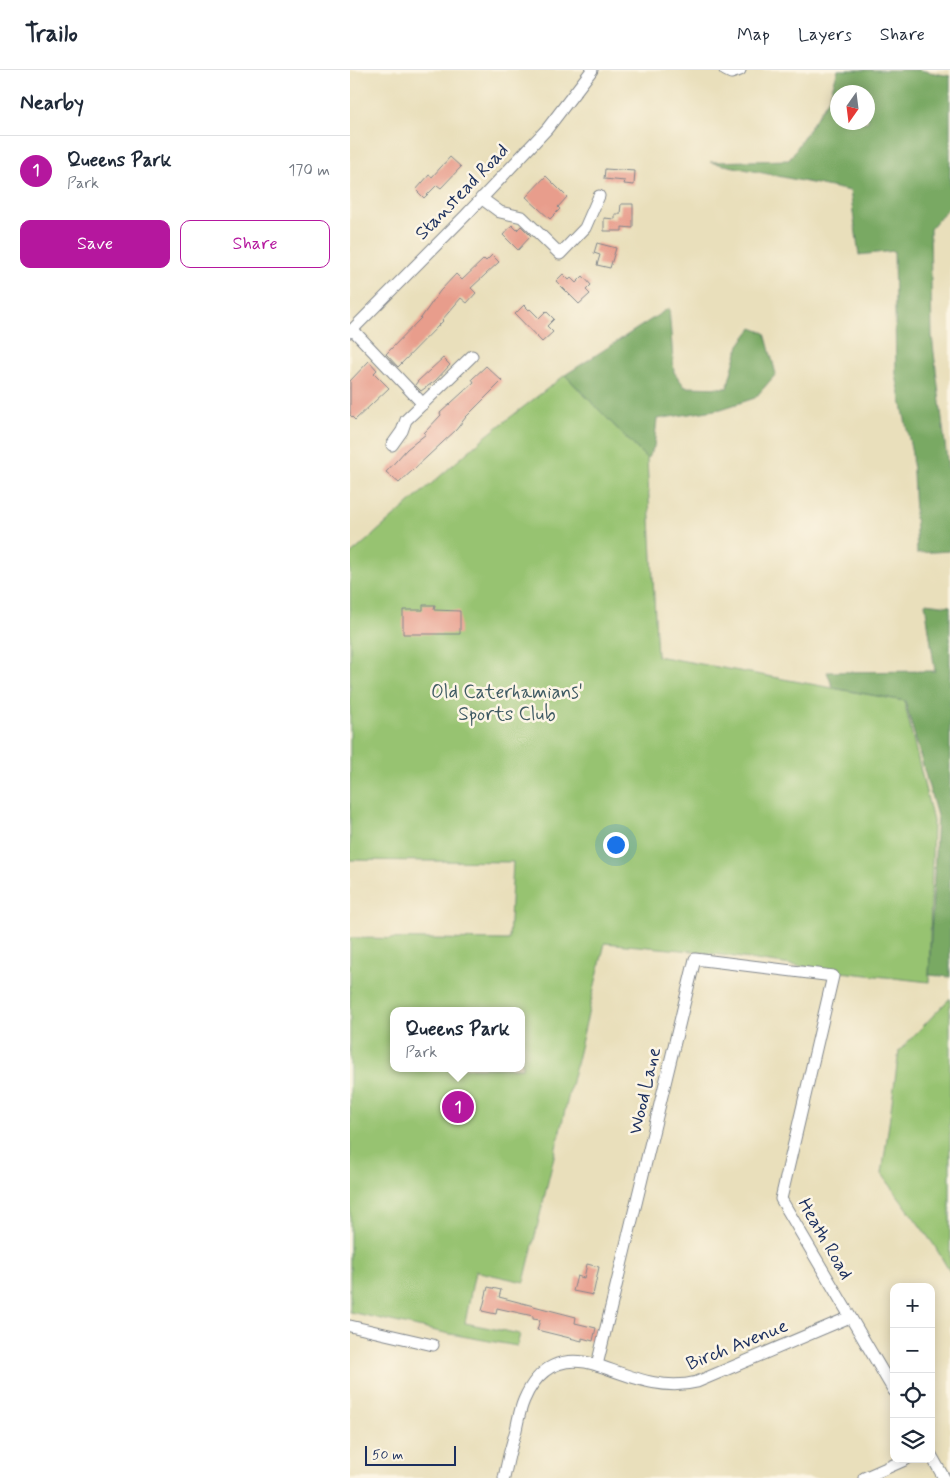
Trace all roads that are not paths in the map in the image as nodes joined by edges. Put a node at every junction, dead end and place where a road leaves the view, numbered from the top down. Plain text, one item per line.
1 (592, 70) edge
2 (725, 70) edge
3 (740, 70) edge
4 (598, 196) dead end
5 (482, 198) junction
6 (351, 331) edge
7 (472, 356) dead end
8 (423, 404) junction
9 (392, 445) dead end
10 (833, 976) joint
11 (850, 1317) junction
12 (350, 1326) edge
13 (433, 1345) dead end
14 (597, 1366) junction
15 (890, 1384) edge
16 (935, 1462) edge
17 (898, 1463) edge
18 (504, 1478) edge
19 (864, 1478) edge
20 (944, 1478) edge

1 - 5 street, Stanstead Road
2 - 3 street
4 - 5 street
5 - 6 street, Stanstead Road
6 - 8 street
7 - 8 street
8 - 9 street
10 - 11 street, Heath Road
10 - 14 street, Wood Lane
11 - 14 street, Birch Avenue
11 - 15 street, Heath Road
12 - 13 street
14 - 18 street, Birch Avenue
16 - 20 street
17 - 19 street

